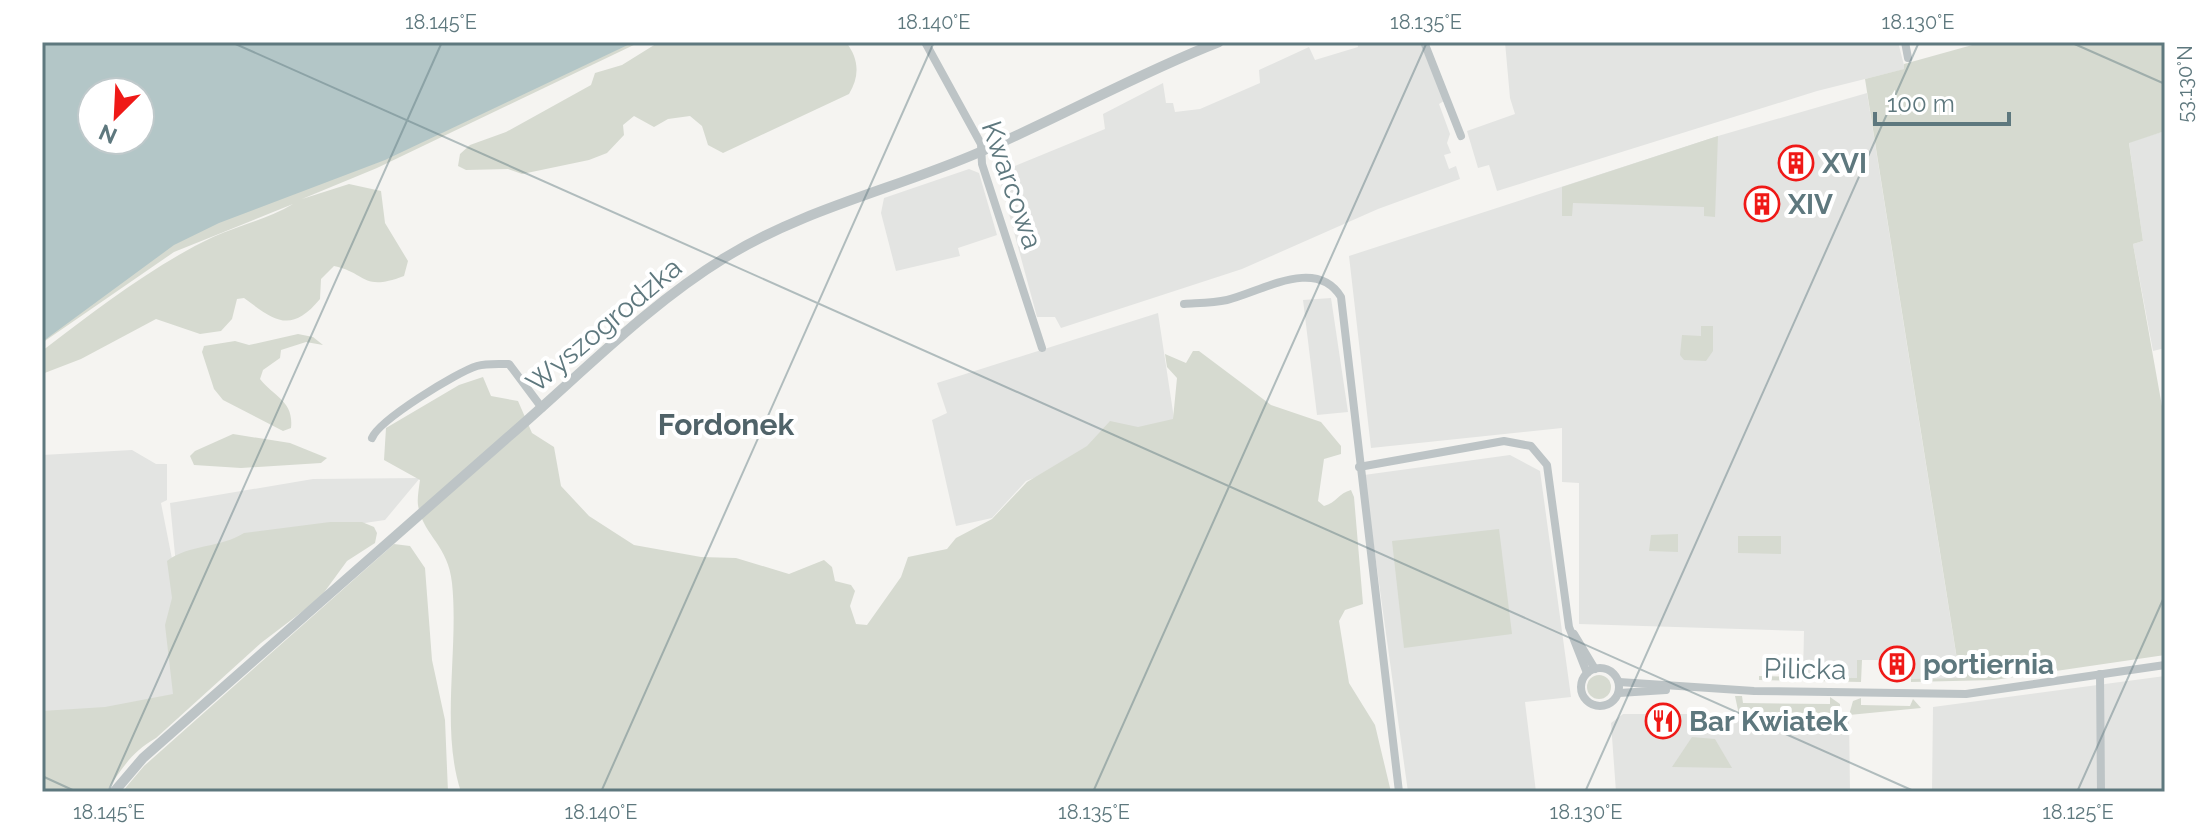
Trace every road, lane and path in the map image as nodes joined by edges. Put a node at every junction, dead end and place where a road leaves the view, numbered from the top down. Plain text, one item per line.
1 (925, 42) edge
2 (1219, 42) edge
3 (1424, 42) edge
4 (1905, 42) edge
5 (1908, 58) dead end
6 (1461, 136) dead end
7 (981, 151) junction
8 (1184, 304) dead end
9 (1044, 346) dead end
10 (542, 408) junction
11 (372, 438) dead end
12 (1359, 467) junction
13 (2165, 665) edge
14 (1591, 671) junction
15 (2100, 674) junction
16 (1619, 682) junction
17 (1682, 688) junction
18 (1619, 693) junction
19 (114, 792) edge
20 (1399, 792) edge
21 (2101, 792) edge

1 - 7 street, Kwarcowa
2 - 7 street, Wyszogrodzka
3 - 6 street
4 - 5 street
7 - 9 street, Kwarcowa
7 - 10 street, Wyszogrodzka
8 - 12 street
10 - 11 street
10 - 19 street, Wyszogrodzka
12 - 14 street
12 - 20 street
13 - 15 street, Pilicka
14 - 16 street
14 - 18 street
15 - 17 street, Pilicka
15 - 21 street
16 - 17 street, Pilicka
16 - 18 street
17 - 18 street, Pilicka

